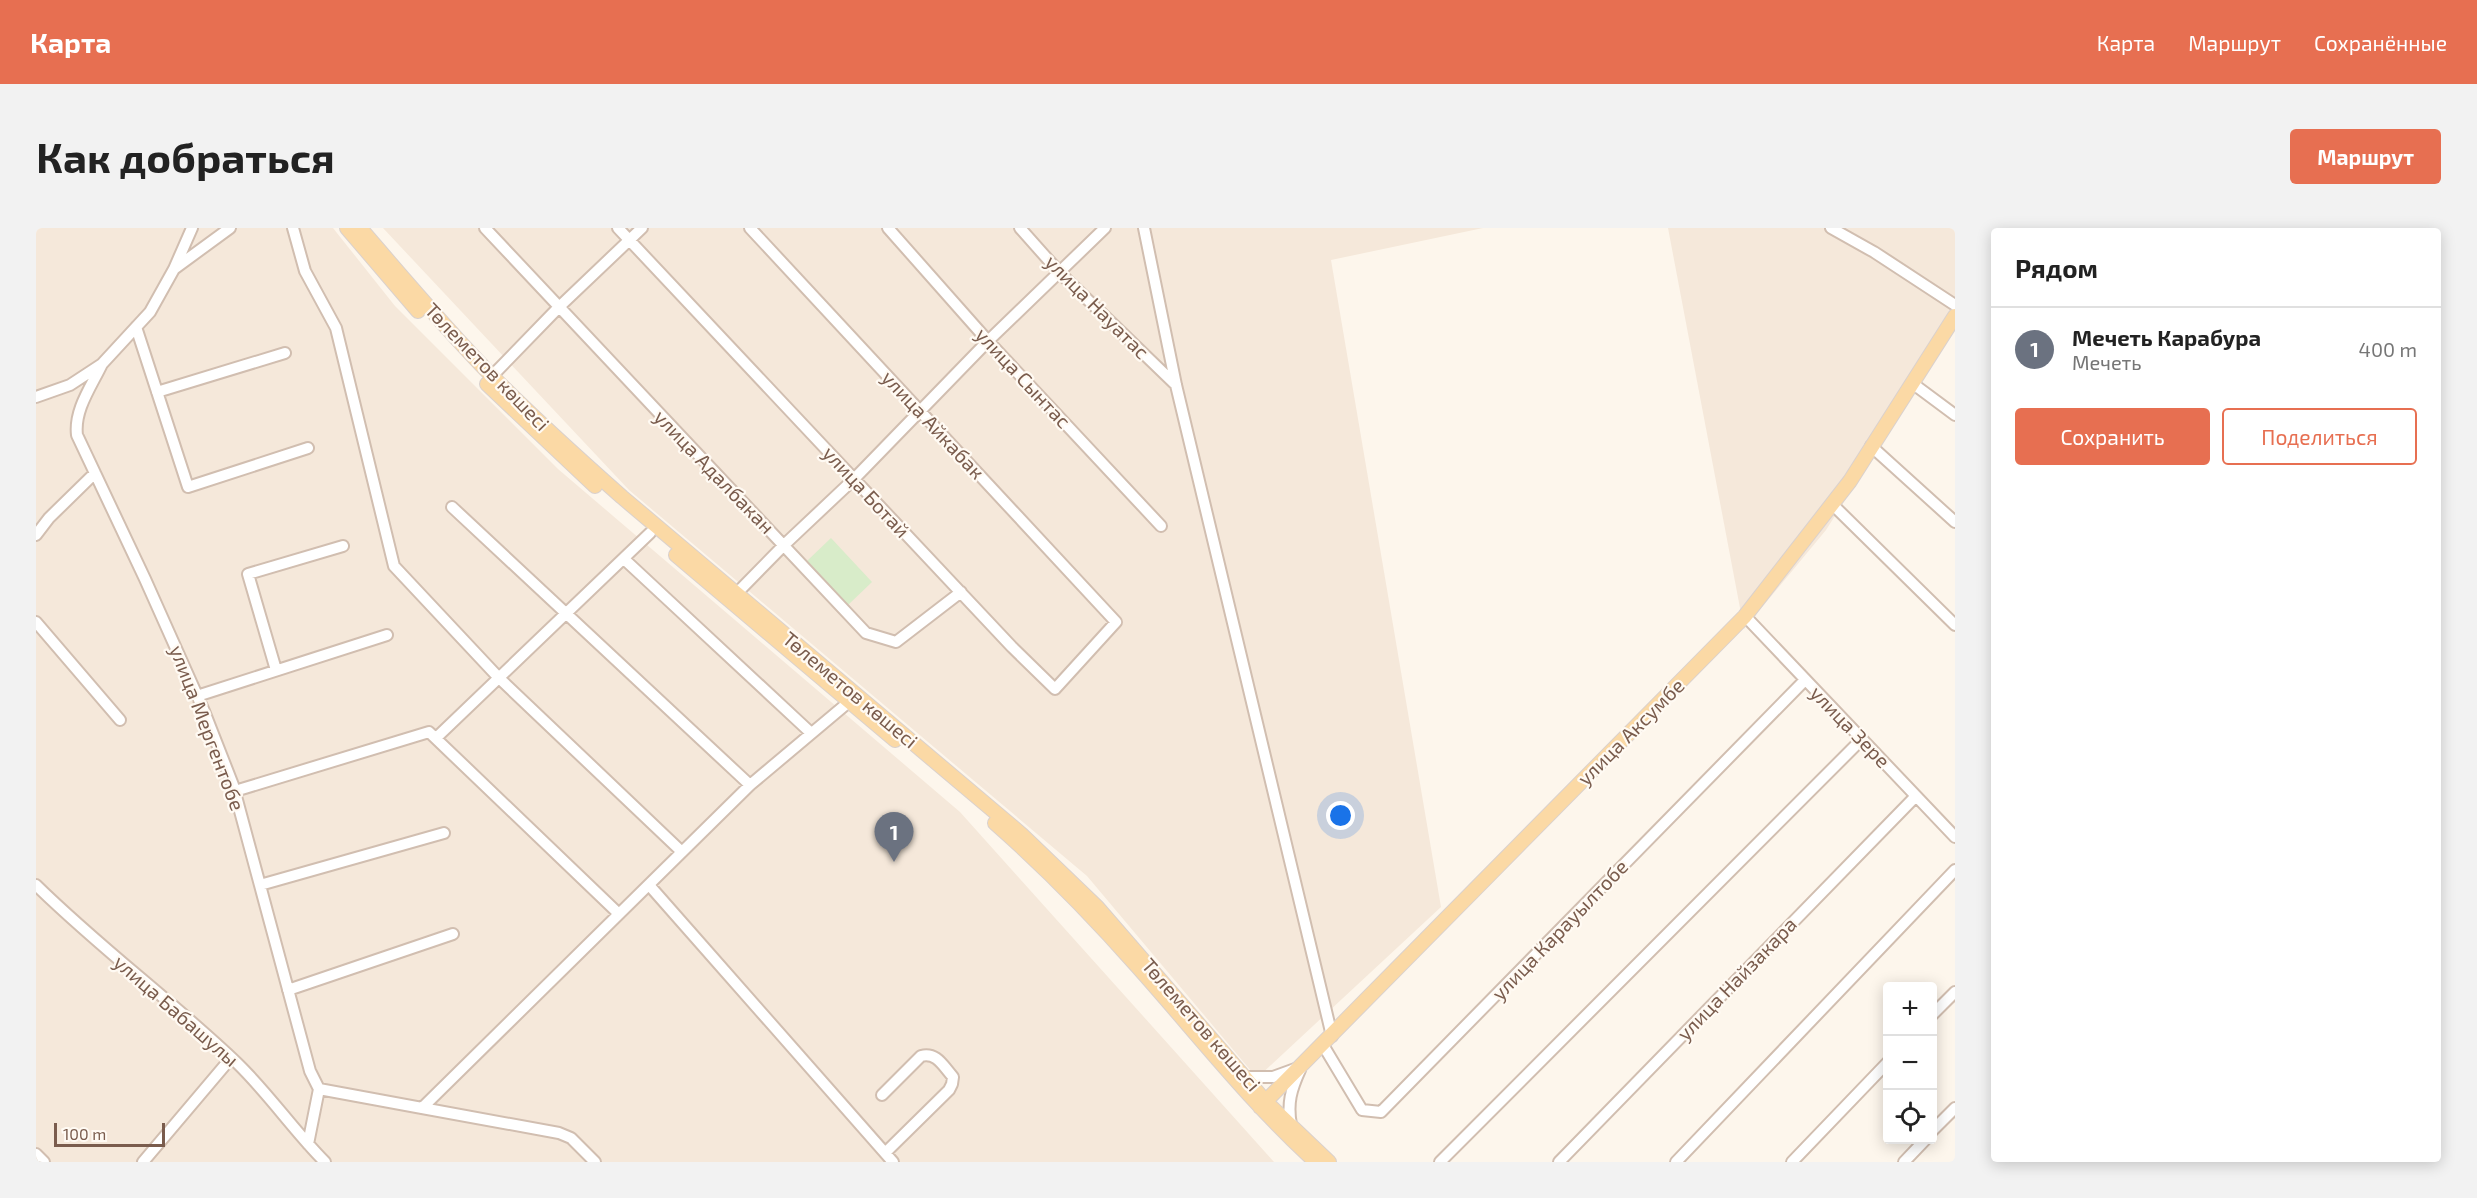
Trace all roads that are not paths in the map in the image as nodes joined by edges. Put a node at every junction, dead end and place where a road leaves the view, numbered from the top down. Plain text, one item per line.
1 (192, 228) edge
2 (230, 228) edge
3 (293, 228) edge
4 (347, 228) edge
5 (360, 228) edge
6 (485, 228) edge
7 (618, 228) edge
8 (642, 228) edge
9 (750, 228) edge
10 (888, 228) edge
11 (1020, 228) edge
12 (1105, 228) edge
13 (1144, 228) edge
14 (1831, 228) edge
15 (629, 240) junction
16 (174, 269) junction
17 (1060, 273) junction
18 (1955, 305) edge
19 (558, 308) junction
20 (1955, 316) edge
21 (136, 327) junction
22 (988, 341) junction
23 (285, 353) dead end
24 (102, 364) junction
25 (492, 376) junction
26 (1912, 383) junction
27 (1176, 385) junction
28 (157, 392) junction
29 (36, 397) edge
30 (919, 410) junction
31 (1955, 416) edge
32 (1871, 446) junction
33 (308, 448) dead end
34 (95, 473) junction
35 (854, 479) junction
36 (1833, 505) junction
37 (452, 507) dead end
38 (1955, 522) edge
39 (1161, 526) dead end
40 (650, 533) junction
41 (36, 535) edge
42 (784, 545) junction
43 (343, 546) dead end
44 (685, 557) junction
45 (624, 559) junction
46 (961, 592) junction
47 (737, 593) junction
48 (567, 613) junction
49 (1745, 616) junction
50 (36, 622) edge
51 (1116, 622) joint
52 (1955, 625) edge
53 (387, 635) dead end
54 (276, 670) junction
55 (499, 678) junction
56 (1805, 680) junction
57 (197, 696) junction
58 (850, 701) junction
59 (120, 720) dead end
60 (811, 734) junction
61 (436, 738) junction
62 (1862, 739) junction
63 (750, 785) junction
64 (235, 791) junction
65 (1916, 796) junction
66 (444, 833) dead end
67 (1955, 837) edge
68 (682, 852) junction
69 (1955, 870) edge
70 (36, 885) edge
71 (260, 885) junction
72 (649, 885) junction
73 (620, 914) junction
74 (453, 934) dead end
75 (288, 990) junction
76 (1955, 992) edge
77 (1937, 1011) edge
78 (1327, 1041) junction
79 (231, 1058) junction
80 (1883, 1066) edge
81 (1301, 1067) junction
82 (1245, 1077) junction
83 (319, 1089) junction
84 (882, 1095) dead end
85 (1263, 1105) junction
86 (422, 1108) junction
87 (1955, 1108) edge
88 (1291, 1125) junction
89 (1937, 1126) edge
90 (308, 1143) junction
91 (1921, 1144) edge
92 (885, 1153) junction
93 (36, 1154) edge
94 (44, 1162) edge
95 (142, 1162) edge
96 (317, 1162) edge
97 (325, 1162) edge
98 (595, 1162) edge
99 (893, 1162) edge
100 (1316, 1162) edge
101 (1329, 1162) edge
102 (1440, 1162) edge
103 (1559, 1162) edge
104 (1676, 1162) edge
105 (1792, 1162) edge
106 (1904, 1162) edge

1 - 16 street
2 - 16 street
3 - 55 street
4 - 40 main road, Төлеметов көшесі
5 - 25 main road, Төлеметов көшесі
6 - 19 street, улица Адалбакан
7 - 15 street, улица Ботай
8 - 15 street
9 - 30 street, улица Айкабак
10 - 22 street, улица Сынтас
11 - 17 street, улица Науатас
12 - 17 street
13 - 27 street
14 - 18 street
15 - 19 street
15 - 35 street, улица Ботай
16 - 21 street
17 - 22 street
17 - 27 street, улица Науатас
19 - 25 street
19 - 42 street, улица Адалбакан
20 - 26 main road, улица Аксумбе
21 - 24 street
21 - 28 street
22 - 30 street
22 - 39 street, улица Сынтас
23 - 28 street
24 - 29 street
24 - 34 street, улица Мергентобе
25 - 44 main road, Төлеметов көшесі
26 - 31 street
26 - 32 main road, улица Аксумбе
27 - 78 street
28 - 33 street
30 - 35 street
30 - 51 street, улица Айкабак
32 - 36 main road, улица Аксумбе
32 - 38 street
34 - 41 street
34 - 57 street, улица Мергентобе
35 - 42 street
35 - 46 street, улица Ботай
36 - 49 main road, улица Аксумбе
36 - 52 street
37 - 48 street
40 - 44 main road, Төлеметов көшесі
40 - 45 street
42 - 46 street, улица Адалбакан
42 - 47 street
43 - 54 street
44 - 47 main road, Төлеметов көшесі
44 - 58 main road, Төлеметов көшесі
45 - 48 street
45 - 60 street
46 - 51 street, улица Ботай
47 - 82 main road, Төлеметов көшесі
48 - 55 street
48 - 63 street
49 - 56 street, улица Зере
49 - 78 main road, улица Аксумбе
50 - 59 street
53 - 54 street
54 - 57 street
55 - 61 street
55 - 68 street
56 - 62 street, улица Зере
56 - 78 street, улица Карауылтобе
57 - 64 street, улица Мергентобе
58 - 60 street
58 - 85 main road, Төлеметов көшесі
60 - 63 street
61 - 64 street
61 - 73 street
62 - 65 street, улица Зере
62 - 102 street
63 - 68 street
64 - 71 street, улица Мергентобе
65 - 67 street, улица Зере
65 - 103 street, улица Найзакара
66 - 71 street
68 - 72 street
69 - 104 street
70 - 79 street, улица Бабашулы
71 - 75 street, улица Мергентобе
72 - 73 street
72 - 92 street
73 - 86 street
74 - 75 street
75 - 83 street, улица Мергентобе
76 - 77 street
78 - 81 main road, улица Аксумбе
79 - 90 street, улица Бабашулы
79 - 95 street
80 - 105 street
81 - 82 street
81 - 85 main road, улица Аксумбе
81 - 88 street
82 - 85 main road, Төлеметов көшесі
83 - 86 street
83 - 90 street
84 - 92 street
85 - 88 main road, Төлеметов көшесі
85 - 100 main road, Төлеметов көшесі
86 - 98 street
87 - 89 street
88 - 101 main road, Төлеметов көшесі
90 - 96 street
90 - 97 street, улица Бабашулы
91 - 106 street
92 - 99 street
93 - 94 street

